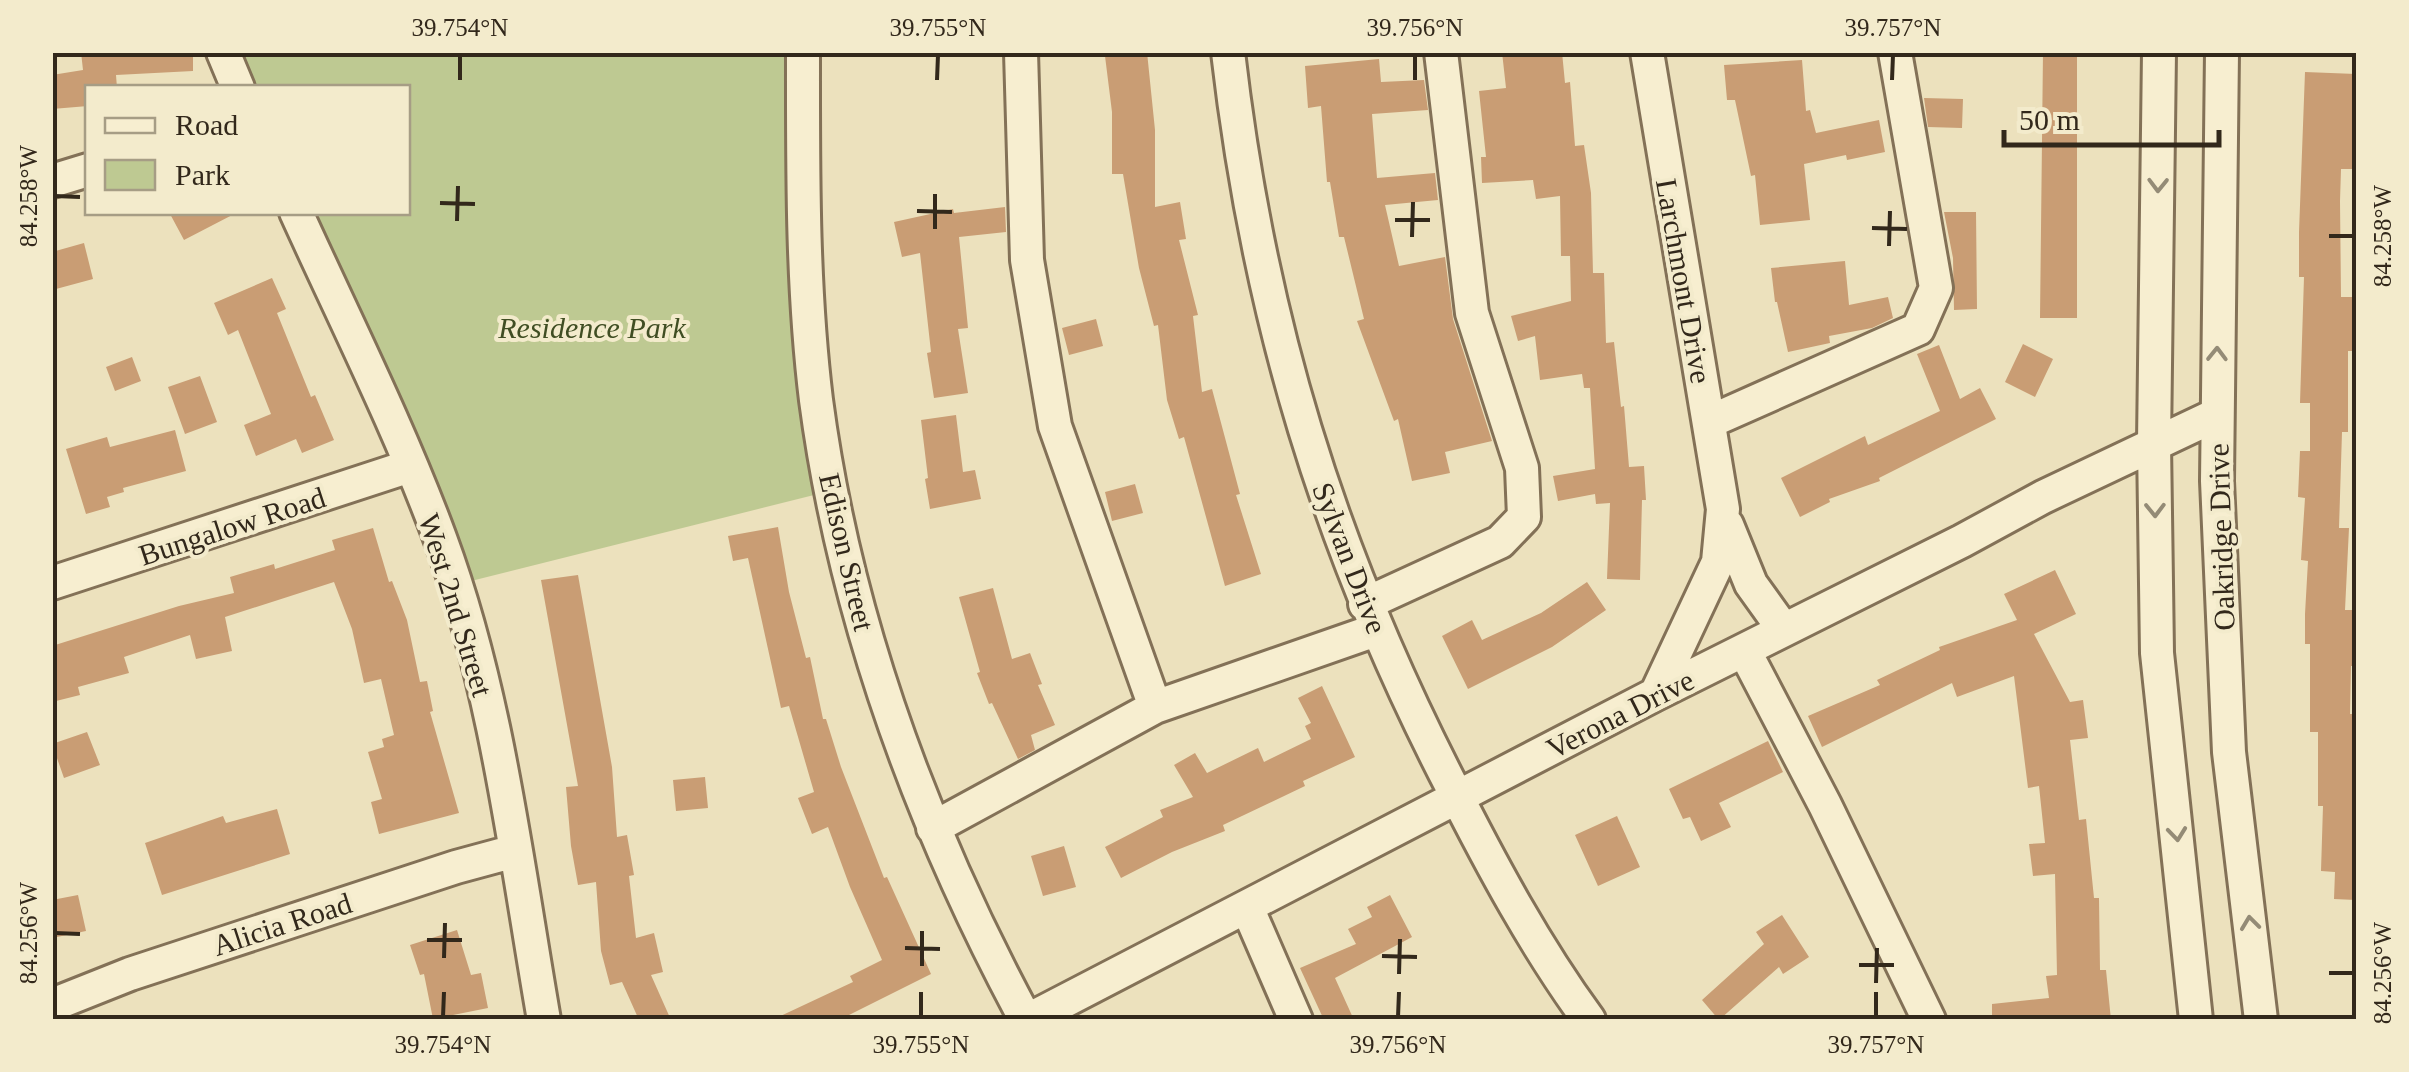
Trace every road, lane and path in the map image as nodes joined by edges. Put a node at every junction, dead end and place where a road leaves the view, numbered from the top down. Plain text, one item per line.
1 (223, 52) edge
2 (802, 52) edge
3 (1021, 52) edge
4 (1228, 52) edge
5 (1442, 52) edge
6 (1647, 52) edge
7 (1895, 52) edge
8 (2159, 52) edge
9 (2222, 52) edge
10 (237, 85) edge
11 (85, 171) edge
12 (52, 180) edge
13 (297, 215) edge
14 (2216, 415) junction
15 (1709, 422) junction
16 (2154, 443) junction
17 (410, 466) junction
18 (1723, 510) junction
19 (52, 583) edge
20 (1371, 617) junction
21 (1784, 630) junction
22 (1744, 650) junction
23 (1656, 694) junction
24 (1156, 707) junction
25 (1458, 798) junction
26 (933, 828) junction
27 (514, 851) junction
28 (1246, 907) junction
29 (52, 1005) edge
30 (544, 1020) edge
31 (1027, 1020) edge
32 (1296, 1020) edge
33 (1588, 1020) edge
34 (1929, 1020) edge
35 (2196, 1020) edge
36 (2262, 1020) edge

1 - 10 street
2 - 26 street, Edison Street
3 - 24 street
4 - 20 street, Sylvan Drive
5 - 20 street
6 - 15 street, Larchmont Drive
7 - 15 street
8 -> 16 street
14 -> 9 street, Oakridge Drive
11 - 12 street
13 - 17 street, West 2nd Street
14 - 16 street, Verona Drive
36 -> 14 street, Oakridge Drive
15 - 18 street, Larchmont Drive
16 - 21 street, Verona Drive
16 -> 35 street
17 - 19 street, Bungalow Road
17 - 27 street, West 2nd Street
18 - 21 street, Larchmont Drive
18 - 23 street, Larchmont Drive
20 - 24 street
20 - 25 street, Sylvan Drive
21 - 22 street, Verona Drive
22 - 23 street, Verona Drive
22 - 34 street
23 - 25 street, Verona Drive
24 - 26 street
25 - 28 street, Verona Drive
25 - 33 street, Sylvan Drive
26 - 31 street, Edison Street
27 - 29 street, Alicia Road
27 - 30 street, West 2nd Street
28 - 31 street, Verona Drive
28 - 32 street

